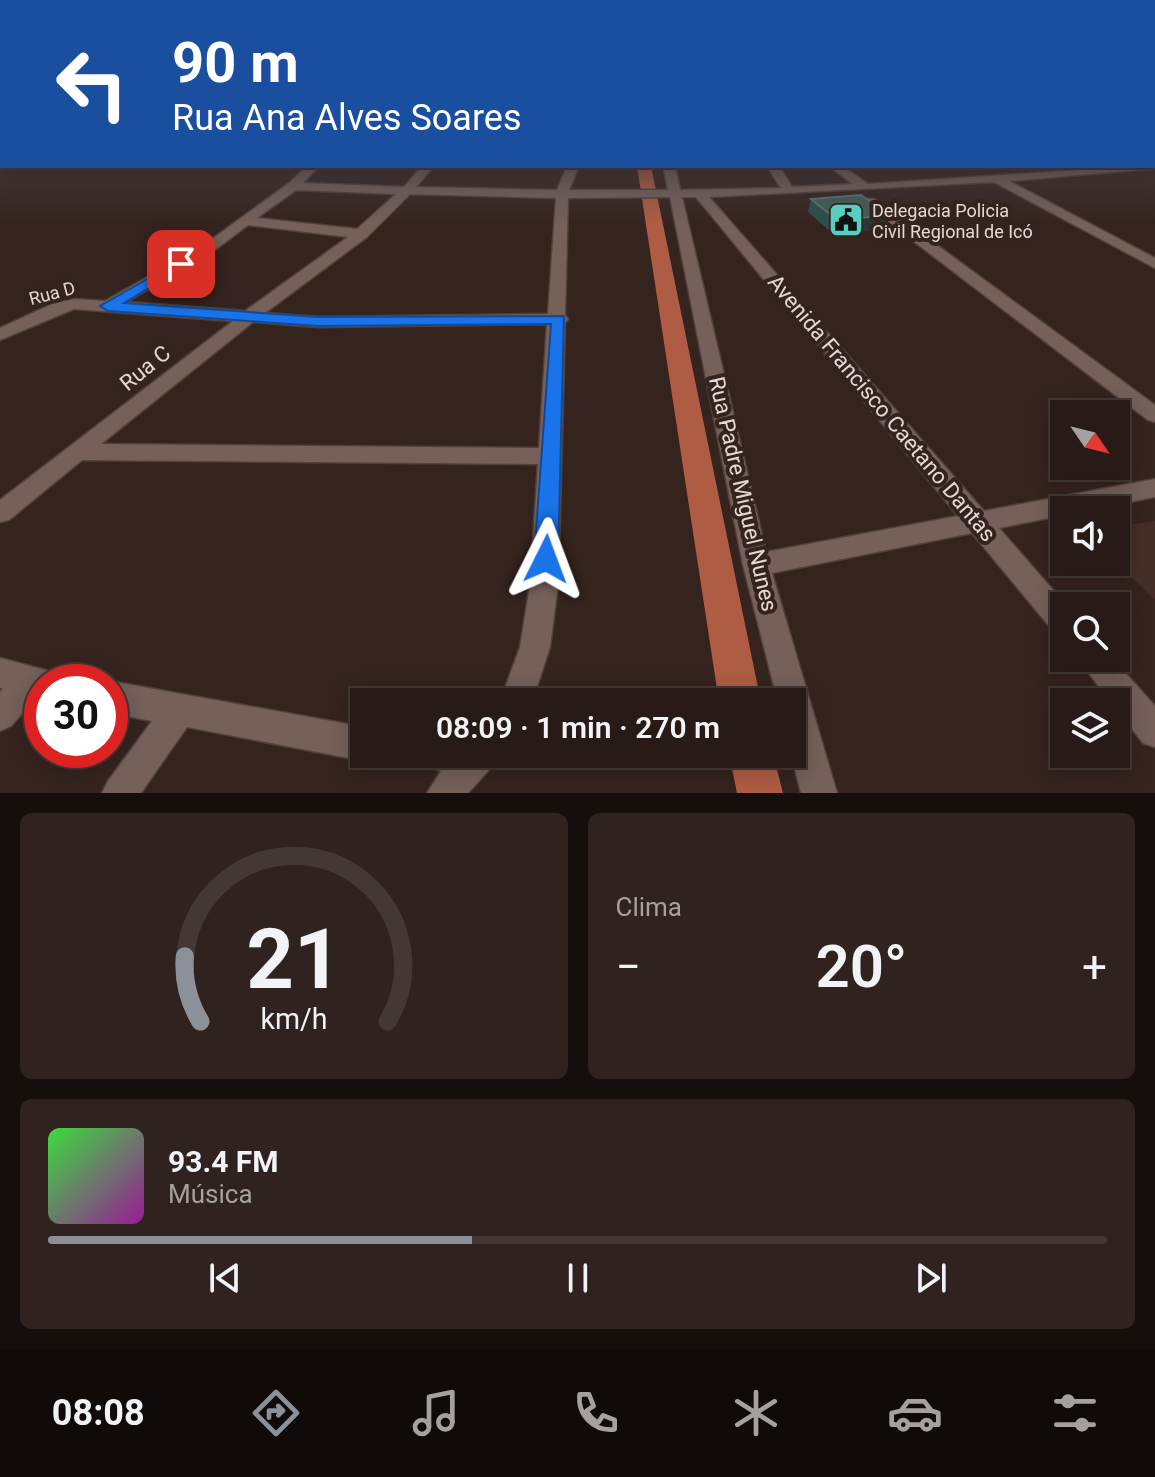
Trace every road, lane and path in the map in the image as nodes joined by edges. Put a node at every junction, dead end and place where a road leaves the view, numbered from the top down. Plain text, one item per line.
1 (311, 168) edge
2 (426, 168) edge
3 (670, 168) edge
4 (774, 168) edge
5 (837, 168) edge
6 (1125, 168) edge
7 (568, 174) edge
8 (995, 178) junction
9 (1155, 181) edge
10 (293, 186) junction
11 (858, 188) junction
12 (789, 191) junction
13 (408, 192) junction
14 (680, 193) junction
15 (244, 221) junction
16 (362, 234) junction
17 (1155, 264) edge
18 (108, 306) junction
19 (247, 318) junction
20 (559, 319) junction
21 (0, 335) edge
22 (1155, 415) edge
23 (79, 452) junction
24 (551, 456) junction
25 (1155, 488) edge
26 (0, 513) edge
27 (978, 521) junction
28 (756, 565) junction
29 (1050, 606) edge
30 (1105, 672) edge
31 (0, 673) edge
32 (24, 679) edge
33 (521, 688) edge
34 (24, 693) edge
35 (128, 700) edge
36 (180, 710) junction
37 (0, 715) edge
38 (1155, 731) edge
39 (350, 741) edge
40 (467, 768) edge
41 (120, 793) edge
42 (445, 793) edge
43 (819, 793) edge

1 - 10 street, Rua D
2 - 13 street, Rua C
3 - 14 street, Rua Padre Miguel Nunes
4 - 12 street
5 - 11 street
6 - 8 street
6 - 9 street
7 - 13 street
7 - 14 street
7 - 20 street
8 - 11 street
8 - 17 street
10 - 13 street
10 - 15 street, Rua D
11 - 12 street
11 - 22 street
12 - 14 street
13 - 16 street, Rua C
14 - 27 street, Avenida Francisco Caetano Dantas
14 - 28 street, Rua Padre Miguel Nunes
15 - 16 street
15 - 18 street, Rua D
16 - 19 street, Rua C
18 - 19 street
18 - 21 street, Rua D
19 - 20 street
19 - 23 street, Rua C
20 - 24 street
23 - 24 street
23 - 26 street, Rua C
24 - 33 street
25 - 27 street
27 - 28 street
27 - 29 street, Avenida Francisco Caetano Dantas
28 - 43 street, Rua Padre Miguel Nunes
30 - 38 street
31 - 32 street
34 - 37 street
35 - 36 street
36 - 39 street
36 - 41 street
40 - 42 street

